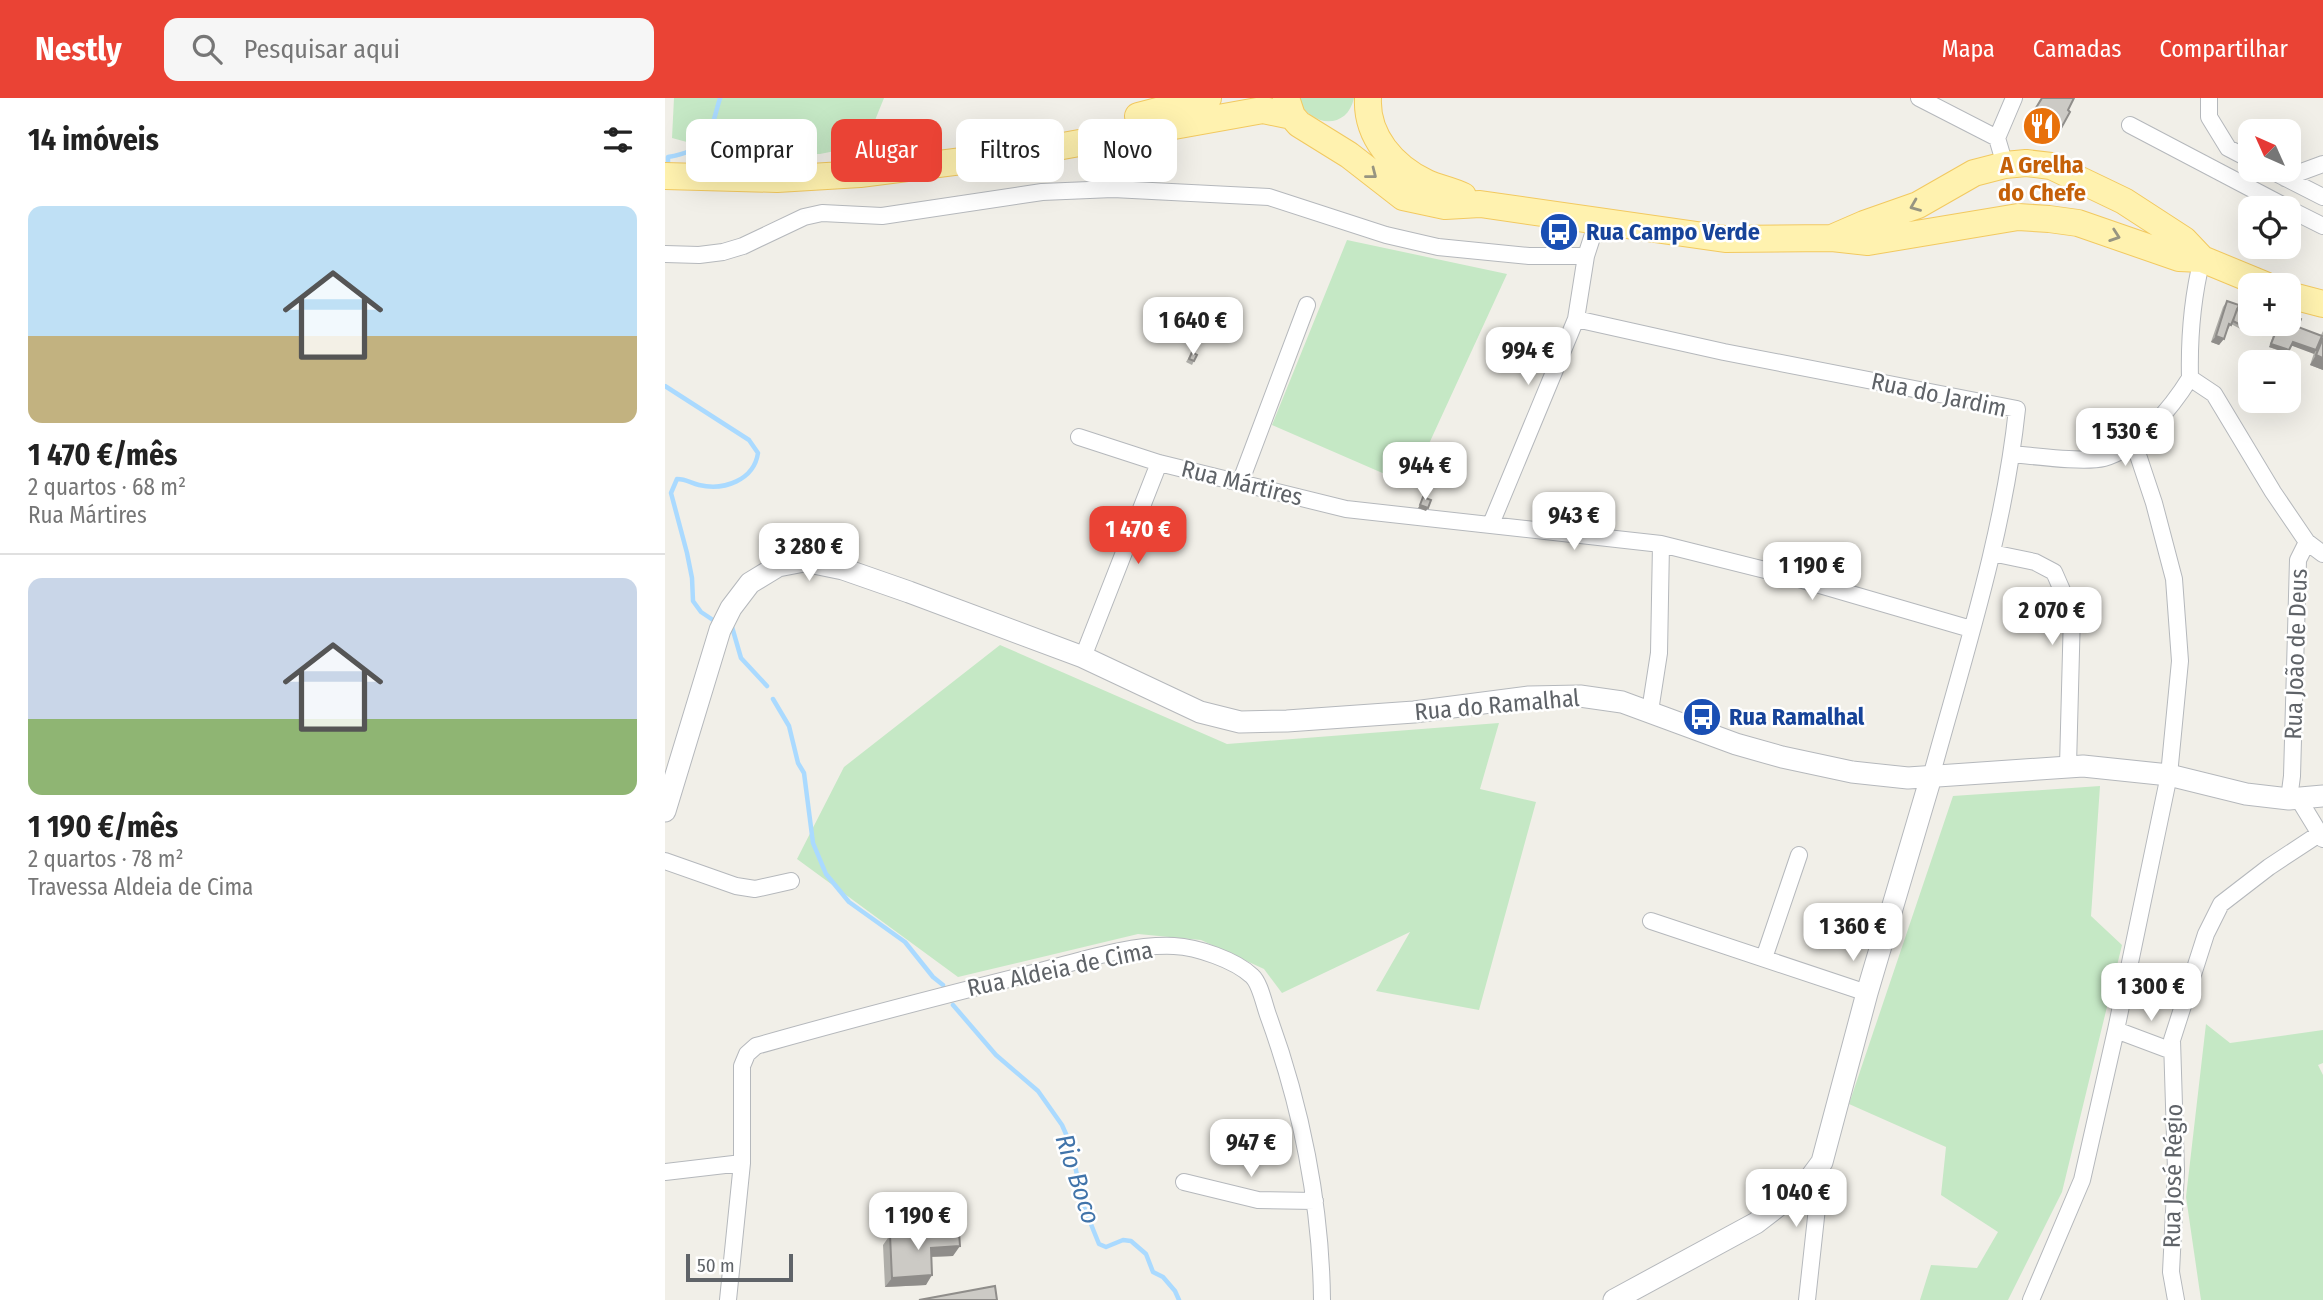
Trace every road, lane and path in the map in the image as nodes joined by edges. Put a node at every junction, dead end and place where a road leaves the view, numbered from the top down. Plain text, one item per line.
1 (1208, 98) edge
2 (1919, 98) edge
3 (2014, 98) edge
4 (2209, 98) edge
5 (1367, 100) edge
6 (1289, 107) edge
7 (2130, 125) dead end
8 (1317, 134) junction
9 (1997, 138) junction
10 (2323, 147) edge
11 (2238, 153) edge
12 (2323, 155) edge
13 (942, 162) edge
14 (942, 163) edge
15 (2323, 164) edge
16 (2005, 165) junction
17 (2051, 166) junction
18 (2301, 172) edge
19 (1974, 173) junction
20 (665, 176) edge
21 (831, 176) edge
22 (2293, 182) edge
23 (2266, 196) edge
24 (2322, 197) edge
25 (1480, 204) junction
26 (2049, 219) junction
27 (1987, 221) junction
28 (1597, 222) junction
29 (2316, 223) edge
30 (1832, 238) junction
31 (665, 254) edge
32 (1586, 257) junction
33 (2202, 259) junction
34 (2238, 274) edge
35 (2301, 298) edge
36 (2323, 304) edge
37 (1307, 305) dead end
38 (1576, 319) junction
39 (2190, 378) junction
40 (1079, 437) dead end
41 (2134, 443) junction
42 (2012, 454) junction
43 (1159, 463) junction
44 (1240, 483) junction
45 (1491, 524) junction
46 (1661, 544) junction
47 (2315, 544) edge
48 (1992, 553) junction
49 (2323, 554) edge
50 (1971, 629) junction
51 (1083, 657) junction
52 (1650, 711) junction
53 (2068, 766) junction
54 (2169, 775) junction
55 (1931, 777) junction
56 (2323, 796) edge
57 (2293, 798) junction
58 (665, 811) edge
59 (2321, 836) edge
60 (1799, 855) dead end
61 (665, 861) edge
62 (791, 881) dead end
63 (1651, 921) dead end
64 (1764, 958) junction
65 (1867, 993) junction
66 (2116, 1030) junction
67 (2172, 1051) junction
68 (742, 1163) junction
69 (1822, 1163) junction
70 (665, 1172) edge
71 (1184, 1182) dead end
72 (1315, 1201) junction
73 (729, 1300) edge
74 (1322, 1300) edge
75 (1614, 1300) edge
76 (1807, 1300) edge
77 (2031, 1300) edge
78 (2176, 1300) edge

1 - 13 main road
2 - 9 street
3 - 9 street
4 - 11 street
5 - 8 main road
5 - 25 main road
6 - 8 main road
6 - 14 main road
7 - 23 street
8 -> 25 main road
9 - 16 street
10 - 12 street
15 - 18 street
16 - 17 main road
16 - 19 main road
17 - 26 main road
17 - 33 main road
19 - 27 main road
19 -> 30 main road
20 - 21 main road
22 - 24 street
24 - 29 street
25 - 28 main road
26 - 27 main road
26 -> 33 main road
27 - 30 main road
28 - 30 main road
28 - 32 street
31 - 32 street
32 - 38 street
33 - 34 main road
33 - 39 street
35 - 36 main road
37 - 44 street
38 - 42 street, Rua do Jardim
38 - 45 street
39 - 41 street
39 - 47 street, Rua João de Deus
40 - 43 street
41 - 42 street
41 - 54 street
42 - 48 street, Rua do Jardim
43 - 44 street, Rua Mártires
43 - 51 street, Rua Mártires
44 - 45 street, Rua Mártires
45 - 46 street, Rua Mártires
46 - 50 street, Rua Mártires
46 - 52 street
47 - 49 street
47 - 57 street, Rua João de Deus
48 - 50 street, Rua do Jardim
48 - 53 street
50 - 55 street, Rua do Jardim
51 - 52 street, Rua do Ramalhal
51 - 58 street, Rua do Ramalhal
52 - 55 street, Rua do Ramalhal
53 - 54 street, Rua do Ramalhal
53 - 55 street, Rua do Ramalhal
54 - 57 street, Rua do Ramalhal
54 - 66 street
55 - 65 street
56 - 57 street, Rua do Ramalhal
57 - 59 street
59 - 67 street, Rua José Régio
60 - 64 street
61 - 62 street
63 - 64 street
64 - 65 street
65 - 69 street
66 - 67 street
66 - 77 street
67 - 78 street, Rua José Régio
68 - 70 street
68 - 72 street, Rua Aldeia de Cima
68 - 73 street
69 - 75 street
69 - 76 street
71 - 72 street
72 - 74 street, Rua Aldeia de Cima

